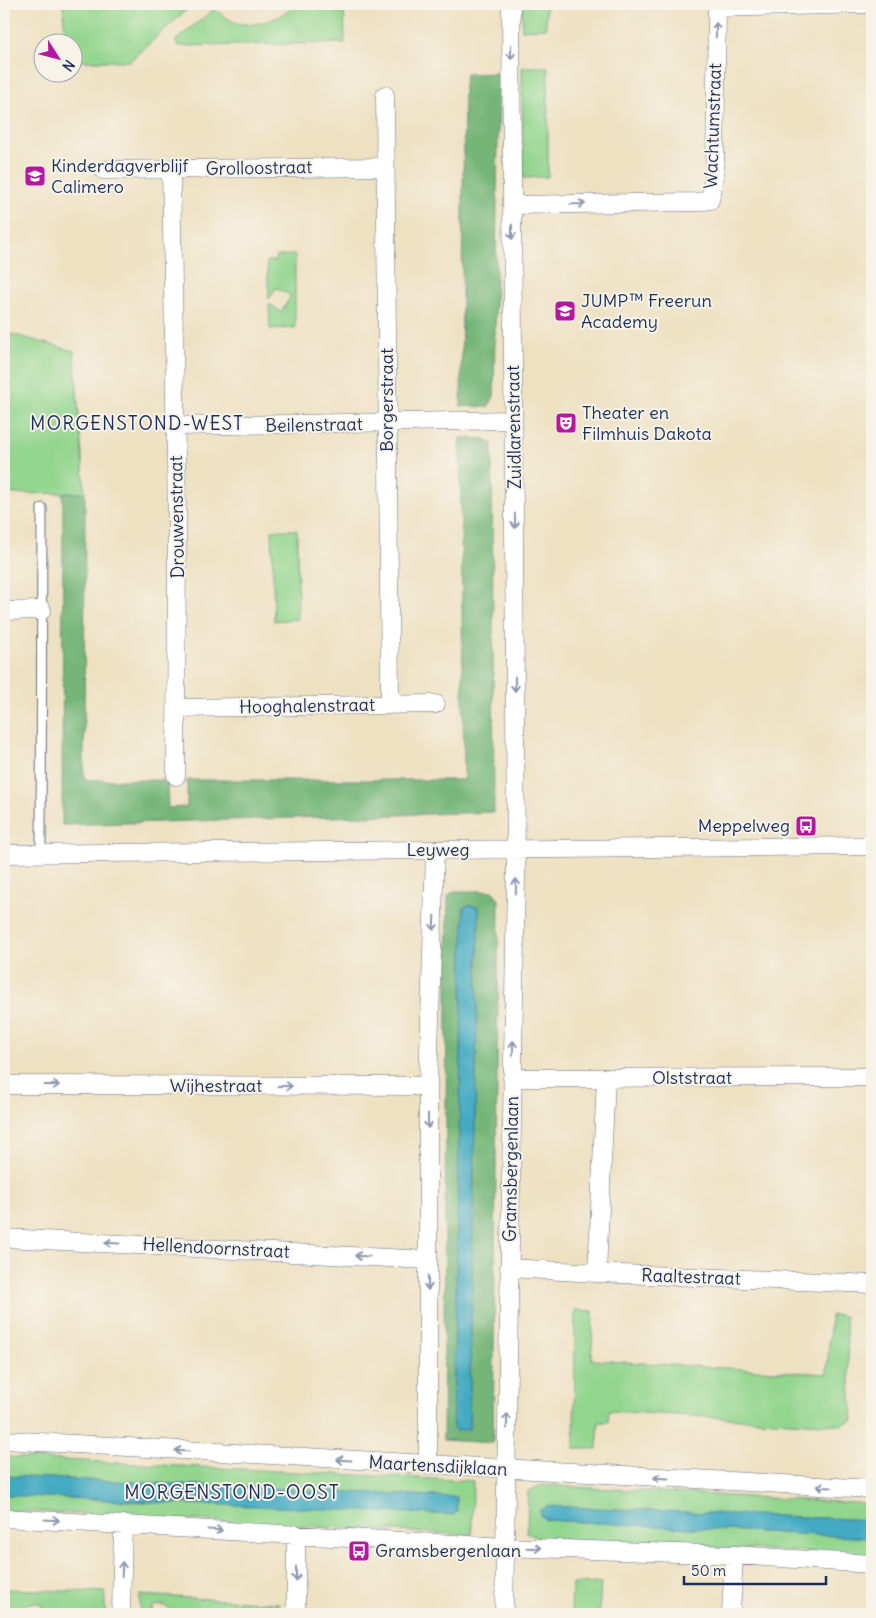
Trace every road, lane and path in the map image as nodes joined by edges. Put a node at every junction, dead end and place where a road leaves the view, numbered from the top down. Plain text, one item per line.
1 (511, 4) edge
2 (835, 4) edge
3 (864, 4) edge
4 (717, 6) edge
5 (385, 95) dead end
6 (385, 167) junction
7 (172, 169) junction
8 (103, 170) dead end
9 (512, 205) junction
10 (514, 420) junction
11 (386, 424) junction
12 (176, 426) junction
13 (42, 508) dead end
14 (42, 610) junction
15 (4, 611) edge
16 (436, 704) dead end
17 (390, 705) junction
18 (177, 708) junction
19 (176, 776) dead end
20 (872, 846) edge
21 (435, 850) junction
22 (516, 850) junction
23 (41, 853) junction
24 (4, 854) edge
25 (872, 1077) edge
26 (512, 1078) junction
27 (606, 1078) junction
28 (4, 1085) edge
29 (428, 1086) junction
30 (4, 1238) edge
31 (428, 1260) junction
32 (510, 1268) junction
33 (597, 1273) junction
34 (872, 1284) edge
35 (4, 1440) edge
36 (428, 1465) junction
37 (506, 1470) junction
38 (872, 1489) edge
39 (4, 1518) edge
40 (123, 1524) junction
41 (296, 1534) junction
42 (505, 1548) junction
43 (734, 1555) junction
44 (872, 1564) edge
45 (121, 1614) edge
46 (296, 1614) edge
47 (504, 1614) edge
48 (731, 1614) edge

1 -> 9 street, Zuidlarenstraat
2 - 3 street
2 - 4 street
9 -> 4 street, Wachtumstraat
5 - 6 street, Borgerstraat
6 - 7 street, Grolloostraat
6 - 11 street, Borgerstraat
7 - 8 street, Grolloostraat
7 - 12 street, Drouwenstraat
9 -> 10 street, Zuidlarenstraat
10 - 11 street, Beilenstraat
10 -> 22 street, Zuidlarenstraat
11 - 12 street, Beilenstraat
11 - 17 street, Borgerstraat
12 - 18 street, Drouwenstraat
13 - 14 lane
14 - 15 street
14 - 23 lane
16 - 17 street, Hooghalenstraat
17 - 18 street, Hooghalenstraat
18 - 19 street, Drouwenstraat
20 - 22 street, Leyweg
21 - 22 street, Leyweg
21 - 23 street, Leyweg
21 -> 29 street
26 -> 22 street, Gramsbergenlaan
23 - 24 street, Leyweg
25 - 27 street, Olststraat
26 - 27 street, Olststraat
26 - 32 street, Gramsbergenlaan
27 - 33 street
28 -> 29 street, Wijhestraat
29 -> 31 street
31 -> 30 street, Hellendoornstraat
31 -> 36 street
32 - 33 street, Raaltestraat
37 -> 32 street, Gramsbergenlaan
33 - 34 street, Raaltestraat
36 -> 35 street, Maartensdijklaan
36 - 37 street, Maartensdijklaan
38 -> 37 street, Maartensdijklaan
37 - 42 street, Gramsbergenlaan
39 -> 40 street
40 -> 41 street
45 -> 40 street
41 - 42 street
41 -> 46 street
42 -> 43 street
42 - 47 street, Gramsbergenlaan
43 - 44 street
43 - 48 street

